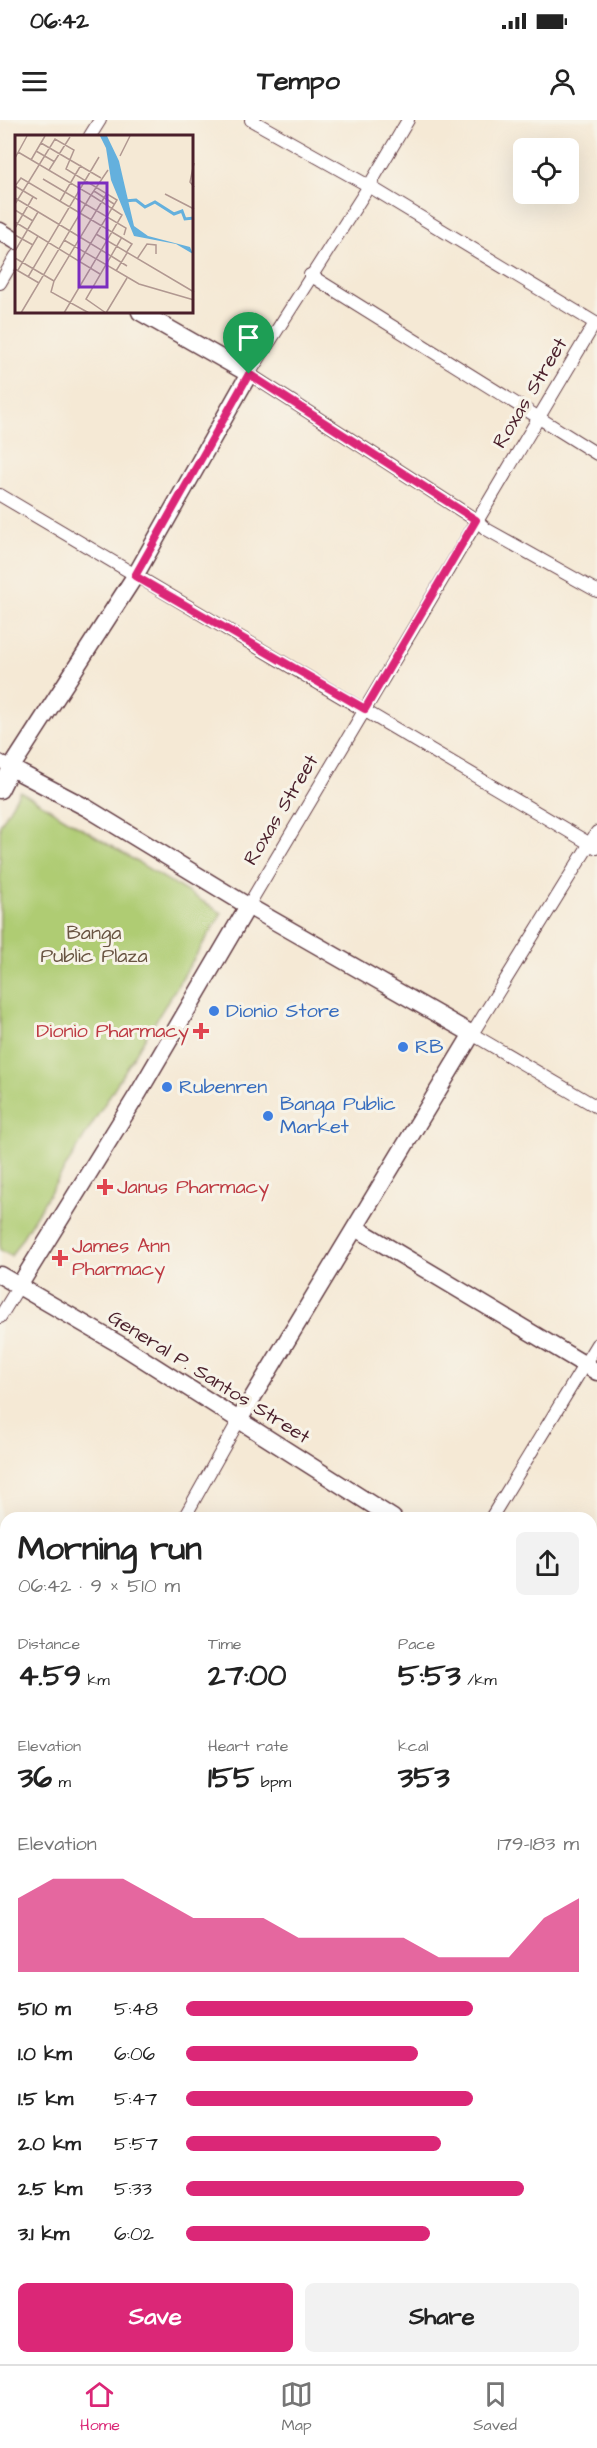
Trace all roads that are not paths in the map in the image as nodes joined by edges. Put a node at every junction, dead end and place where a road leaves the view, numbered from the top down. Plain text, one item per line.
1 (100, 120) edge
2 (251, 120) edge
3 (408, 120) edge
4 (91, 135) edge
5 (369, 186) junction
6 (0, 231) edge
7 (15, 240) edge
8 (15, 258) edge
9 (310, 275) junction
10 (0, 283) edge
11 (144, 314) edge
12 (596, 323) edge
13 (249, 374) junction
14 (541, 418) junction
15 (597, 454) edge
16 (0, 495) edge
17 (476, 520) junction
18 (135, 576) junction
19 (597, 591) edge
20 (365, 709) junction
21 (6, 764) edge
22 (0, 790) edge
23 (597, 832) edge
24 (593, 845) edge
25 (248, 906) junction
26 (472, 1034) junction
27 (597, 1107) edge
28 (356, 1228) junction
29 (0, 1275) edge
30 (19, 1286) junction
31 (0, 1317) edge
32 (597, 1344) edge
33 (591, 1369) edge
34 (239, 1420) junction
35 (187, 1512) edge
36 (384, 1512) edge
37 (495, 1512) edge

1 - 4 street
2 - 5 street
3 - 5 street
5 - 9 street
5 - 12 street
6 - 7 street
8 - 10 street
9 - 13 street
9 - 14 street
11 - 13 street
12 - 14 street, Roxas Street
13 - 17 street
13 - 18 street
14 - 15 street
14 - 17 street, Roxas Street
16 - 18 street
17 - 19 street
17 - 20 street, Roxas Street
18 - 20 street
18 - 21 street
20 - 24 street
20 - 25 street, Roxas Street
21 - 22 street
21 - 25 street
23 - 24 street
24 - 26 street
25 - 26 street
25 - 30 street, Roxas Street
26 - 27 street
26 - 28 street
28 - 33 street
28 - 34 street
29 - 30 street, General P. Santos Street
30 - 31 street, Roxas Street
30 - 34 street, General P. Santos Street
32 - 33 street
33 - 37 street
34 - 35 street
34 - 36 street, General P. Santos Street

